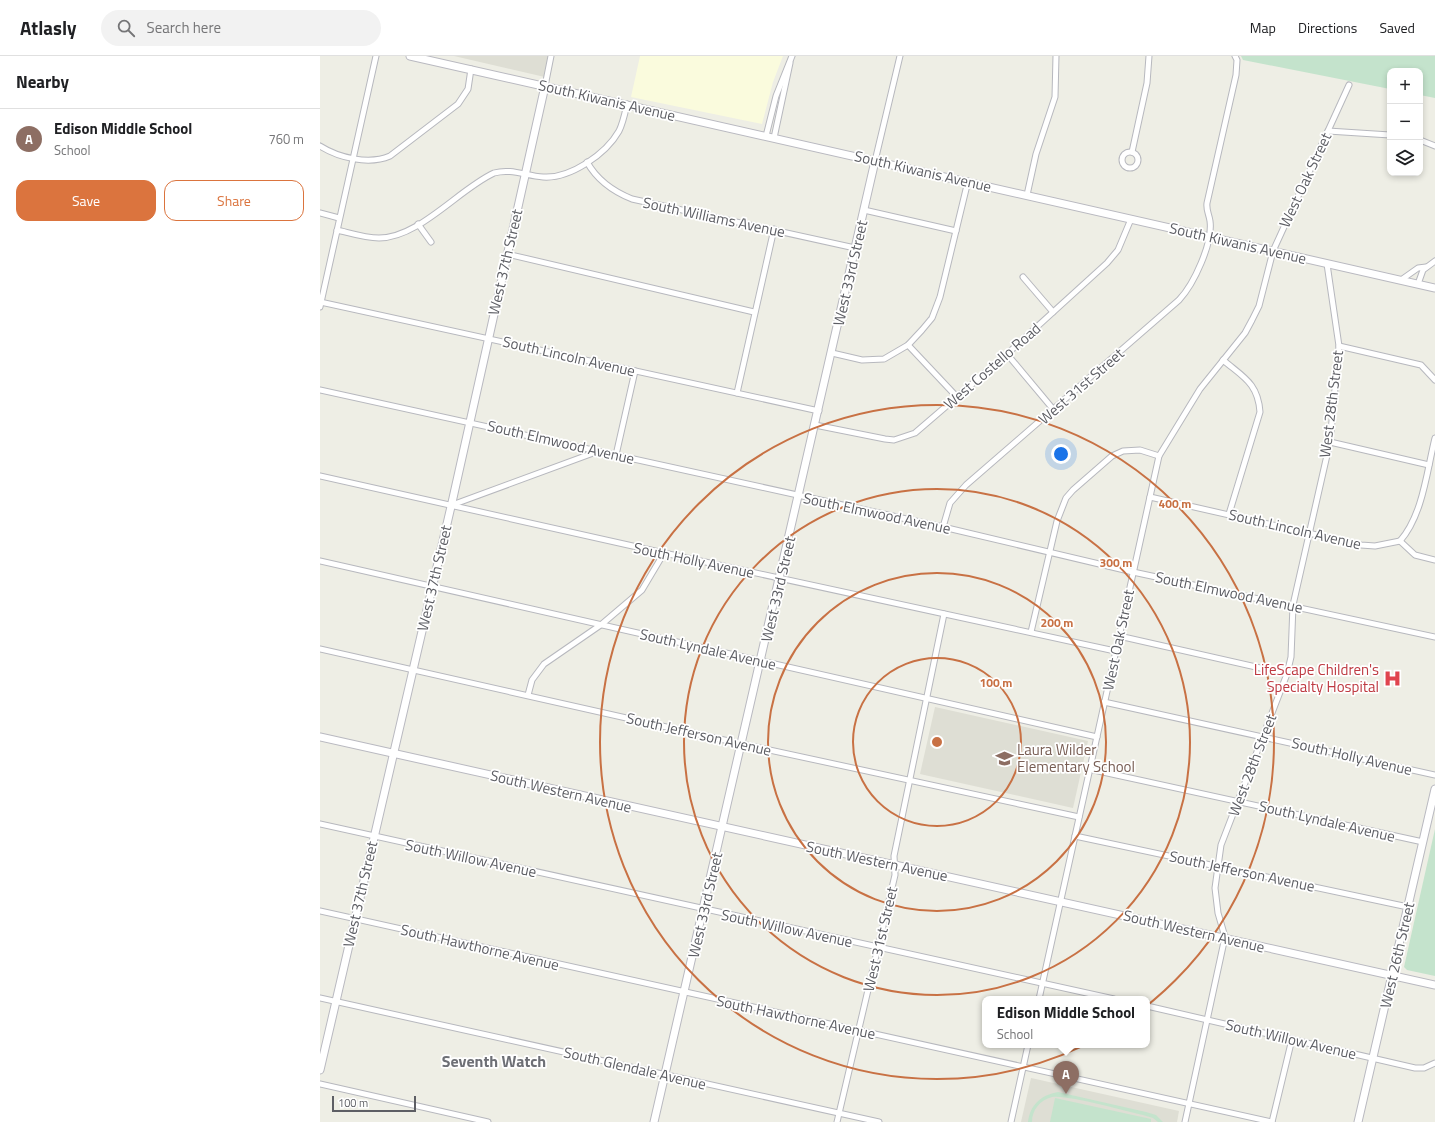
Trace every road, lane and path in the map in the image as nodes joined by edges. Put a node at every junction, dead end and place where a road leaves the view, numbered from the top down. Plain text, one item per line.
1 (376, 56) edge
2 (410, 56) edge
3 (551, 56) edge
4 (900, 56) edge
5 (1056, 56) edge
6 (1148, 56) edge
7 (1235, 56) edge
8 (791, 58) edge
9 (471, 69) junction
10 (1349, 85) dead end
11 (545, 86) junction
12 (627, 104) junction
13 (1328, 130) junction
14 (1387, 134) edge
15 (770, 137) junction
16 (1423, 141) edge
17 (320, 146) edge
18 (1435, 146) edge
19 (1132, 152) dead end
20 (353, 158) junction
21 (875, 161) junction
22 (587, 162) junction
23 (525, 174) junction
24 (968, 181) junction
25 (1027, 195) junction
26 (864, 210) junction
27 (320, 213) edge
28 (339, 218) junction
29 (1131, 219) junction
30 (418, 224) junction
31 (337, 230) junction
32 (774, 230) junction
33 (956, 231) junction
34 (1209, 237) junction
35 (431, 242) dead end
36 (855, 248) junction
37 (1273, 251) junction
38 (507, 254) junction
39 (1435, 261) edge
40 (1327, 264) junction
41 (1426, 267) junction
42 (1023, 277) dead end
43 (1401, 280) junction
44 (1418, 284) junction
45 (1435, 288) edge
46 (320, 303) edge
47 (754, 312) junction
48 (1052, 312) junction
49 (488, 337) junction
50 (908, 345) junction
51 (1339, 346) junction
52 (832, 353) junction
53 (1007, 354) junction
54 (1222, 360) junction
55 (635, 371) junction
56 (1435, 379) edge
57 (320, 390) edge
58 (737, 393) junction
59 (957, 397) junction
60 (1053, 409) junction
61 (819, 411) junction
62 (470, 422) junction
63 (815, 425) junction
64 (1435, 438) edge
65 (1330, 442) junction
66 (597, 452) junction
67 (616, 455) junction
68 (1159, 456) junction
69 (1429, 465) junction
70 (320, 476) edge
71 (799, 496) junction
72 (1150, 497) junction
73 (451, 505) junction
74 (1229, 514) junction
75 (942, 527) junction
76 (1309, 532) junction
77 (1400, 541) junction
78 (1050, 553) junction
79 (664, 554) junction
80 (1435, 560) edge
81 (320, 561) edge
82 (1133, 572) junction
83 (780, 578) junction
84 (432, 586) junction
85 (1293, 605) junction
86 (944, 614) junction
87 (602, 624) junction
88 (1031, 632) junction
89 (1119, 636) junction
90 (1435, 637) edge
91 (320, 649) edge
92 (1116, 651) junction
93 (761, 662) junction
94 (412, 669) junction
95 (1287, 674) junction
96 (528, 695) junction
97 (928, 698) junction
98 (1104, 702) junction
99 (1097, 736) junction
100 (1264, 736) junction
101 (320, 737) edge
102 (742, 744) junction
103 (393, 753) junction
104 (1089, 769) junction
105 (1435, 775) edge
106 (910, 780) junction
107 (1435, 789) edge
108 (1238, 801) junction
109 (1079, 817) junction
110 (320, 824) edge
111 (723, 827) junction
112 (374, 836) junction
113 (1075, 836) junction
114 (1423, 842) junction
115 (894, 865) junction
116 (1217, 866) junction
117 (1060, 901) junction
118 (1408, 907) junction
119 (704, 909) junction
120 (320, 911) edge
121 (354, 919) junction
122 (1225, 937) junction
123 (878, 948) junction
124 (1393, 976) junction
125 (1042, 983) junction
126 (1435, 985) edge
127 (684, 993) junction
128 (1039, 996) edge
129 (1100, 996) edge
130 (320, 998) edge
131 (336, 1002) junction
132 (1150, 1007) edge
133 (1208, 1020) junction
134 (858, 1031) junction
135 (1292, 1039) junction
136 (1027, 1048) edge
137 (1374, 1057) junction
138 (1435, 1063) edge
139 (1024, 1066) junction
140 (320, 1070) edge
141 (665, 1075) junction
142 (320, 1084) edge
143 (1189, 1104) junction
144 (839, 1113) junction
145 (488, 1122) edge
146 (654, 1122) edge
147 (837, 1122) edge
148 (879, 1122) edge
149 (1011, 1122) edge
150 (1185, 1122) edge
151 (1272, 1122) edge
152 (1358, 1122) edge

1 - 20 street
2 - 9 street, South Kiwanis Avenue
3 - 11 street
4 - 21 street, West 33rd Street
5 - 25 street
6 - 19 street
7 - 34 street, West 31st Street
8 - 15 street
9 - 11 street, South Kiwanis Avenue
9 - 20 street
10 - 13 street, West Oak Street
11 - 12 street, South Kiwanis Avenue
11 - 23 street, West 37th Street
12 - 15 street, South Kiwanis Avenue
12 - 22 street
13 - 14 street
13 - 37 street, West Oak Street
15 - 21 street, South Kiwanis Avenue
16 - 18 street
17 - 20 street
20 - 28 street
21 - 24 street, South Kiwanis Avenue
21 - 26 street, West 33rd Street
22 - 23 street
22 - 32 street, South Williams Avenue
23 - 30 street
23 - 38 street, West 37th Street
24 - 25 street, South Kiwanis Avenue
24 - 33 street
25 - 29 street, South Kiwanis Avenue
26 - 33 street
26 - 36 street, West 33rd Street
27 - 28 street
28 - 31 street
29 - 34 street, South Kiwanis Avenue
29 - 48 street, West Costello Road
30 - 31 street
30 - 35 street
31 - 46 street
32 - 36 street, South Williams Avenue
32 - 47 street
33 - 50 street
34 - 37 street, South Kiwanis Avenue
34 - 60 street, West 31st Street
36 - 52 street, West 33rd Street
37 - 40 street, South Kiwanis Avenue
37 - 54 street, West Oak Street
38 - 47 street
38 - 49 street, West 37th Street
39 - 41 street
40 - 43 street, South Kiwanis Avenue
40 - 51 street, West 28th Street
41 - 43 street
41 - 44 street
42 - 48 street
43 - 44 street, South Kiwanis Avenue
44 - 45 street, South Kiwanis Avenue
46 - 49 street, South Lincoln Avenue
47 - 58 street
48 - 53 street, West Costello Road
49 - 55 street, South Lincoln Avenue
49 - 62 street, West 37th Street
50 - 52 street
50 - 59 street
51 - 56 street
51 - 65 street, West 28th Street
52 - 61 street, West 33rd Street
53 - 59 street, West Costello Road
53 - 60 street
54 - 68 street, West Oak Street
54 - 74 street
55 - 58 street, South Lincoln Avenue
55 - 67 street
57 - 62 street, South Elmwood Avenue
58 - 61 street, South Lincoln Avenue
59 - 63 street, West Costello Road
60 - 75 street, West 31st Street
61 - 63 street, West 33rd Street
62 - 66 street, South Elmwood Avenue
62 - 73 street, West 37th Street
63 - 71 street, West 33rd Street
64 - 69 street
65 - 69 street
65 - 76 street, West 28th Street
66 - 67 street, South Elmwood Avenue
66 - 73 street
67 - 71 street, South Elmwood Avenue
68 - 72 street, West Oak Street
68 - 78 street
69 - 77 street
70 - 73 street, South Holly Avenue
71 - 75 street, South Elmwood Avenue
71 - 83 street, West 33rd Street
72 - 74 street, South Lincoln Avenue
72 - 82 street, West Oak Street
73 - 79 street, South Holly Avenue
73 - 84 street, West 37th Street
74 - 76 street, South Lincoln Avenue
75 - 78 street, South Elmwood Avenue
76 - 77 street, South Lincoln Avenue
76 - 85 street, West 28th Street
77 - 80 street
78 - 82 street, South Elmwood Avenue
78 - 88 street
79 - 83 street, South Holly Avenue
79 - 87 street
81 - 84 street, South Lyndale Avenue
82 - 85 street, South Elmwood Avenue
82 - 89 street, West Oak Street
83 - 86 street, South Holly Avenue
83 - 93 street, West 33rd Street
84 - 87 street, South Lyndale Avenue
84 - 94 street, West 37th Street
85 - 90 street, South Elmwood Avenue
85 - 95 street, West 28th Street
86 - 88 street, South Holly Avenue
86 - 97 street, West 31st Street
87 - 93 street, South Lyndale Avenue
87 - 96 street
88 - 92 street, South Holly Avenue
89 - 92 street, West Oak Street
89 - 95 street
91 - 94 street, South Jefferson Avenue
92 - 98 street, West Oak Street
93 - 97 street, South Lyndale Avenue
93 - 102 street, West 33rd Street
94 - 96 street, South Jefferson Avenue
94 - 103 street, West 37th Street
95 - 100 street, West 28th Street
96 - 102 street, South Jefferson Avenue
97 - 99 street, South Lyndale Avenue
97 - 106 street, West 31st Street
98 - 99 street, West Oak Street
98 - 100 street, South Holly Avenue
99 - 104 street, West Oak Street
100 - 105 street, South Holly Avenue
100 - 108 street, West 28th Street
101 - 103 street, South Western Avenue
102 - 106 street, South Jefferson Avenue
102 - 111 street, West 33rd Street
103 - 111 street, South Western Avenue
103 - 112 street, West 37th Street
104 - 108 street, South Lyndale Avenue
104 - 109 street, West Oak Street
106 - 109 street, South Jefferson Avenue
106 - 115 street, West 31st Street
107 - 114 street, West 26th Street
108 - 114 street, South Lyndale Avenue
108 - 116 street, West 28th Street
109 - 113 street, West Oak Street
110 - 112 street, South Willow Avenue
111 - 115 street, South Western Avenue
111 - 119 street, West 33rd Street
112 - 119 street, South Willow Avenue
112 - 121 street, West 37th Street
113 - 116 street, South Jefferson Avenue
113 - 117 street, West Oak Street
114 - 118 street, West 26th Street
115 - 117 street, South Western Avenue
115 - 123 street, West 31st Street
116 - 118 street, South Jefferson Avenue
116 - 122 street, West 28th Street
117 - 122 street, South Western Avenue
117 - 125 street, West Oak Street
118 - 124 street, West 26th Street
119 - 123 street, South Willow Avenue
119 - 127 street, West 33rd Street
120 - 121 street, South Hawthorne Avenue
121 - 127 street, South Hawthorne Avenue
121 - 131 street, West 37th Street
122 - 124 street, South Western Avenue
122 - 133 street, West 28th Street
123 - 125 street, South Willow Avenue
123 - 134 street, West 31st Street
124 - 126 street, South Western Avenue
124 - 137 street, West 26th Street
125 - 128 street, West Oak Street
125 - 129 street, South Willow Avenue
127 - 134 street, South Hawthorne Avenue
127 - 141 street, West 33rd Street
130 - 131 street, South Glendale Avenue
131 - 140 street, West 37th Street
131 - 141 street, South Glendale Avenue
132 - 133 street, South Willow Avenue
133 - 135 street, South Willow Avenue
133 - 143 street, West 28th Street
134 - 139 street, South Hawthorne Avenue
134 - 144 street, West 31st Street
135 - 137 street, South Willow Avenue
135 - 151 street
136 - 139 street
137 - 138 street, South Willow Avenue
137 - 152 street, West 26th Street
139 - 143 street, South Hawthorne Avenue
139 - 149 street
141 - 144 street, South Glendale Avenue
141 - 146 street, West 33rd Street
142 - 145 street
143 - 150 street, West 28th Street
143 - 151 street, South Hawthorne Avenue
144 - 147 street, West 31st Street
144 - 148 street, South Glendale Avenue

